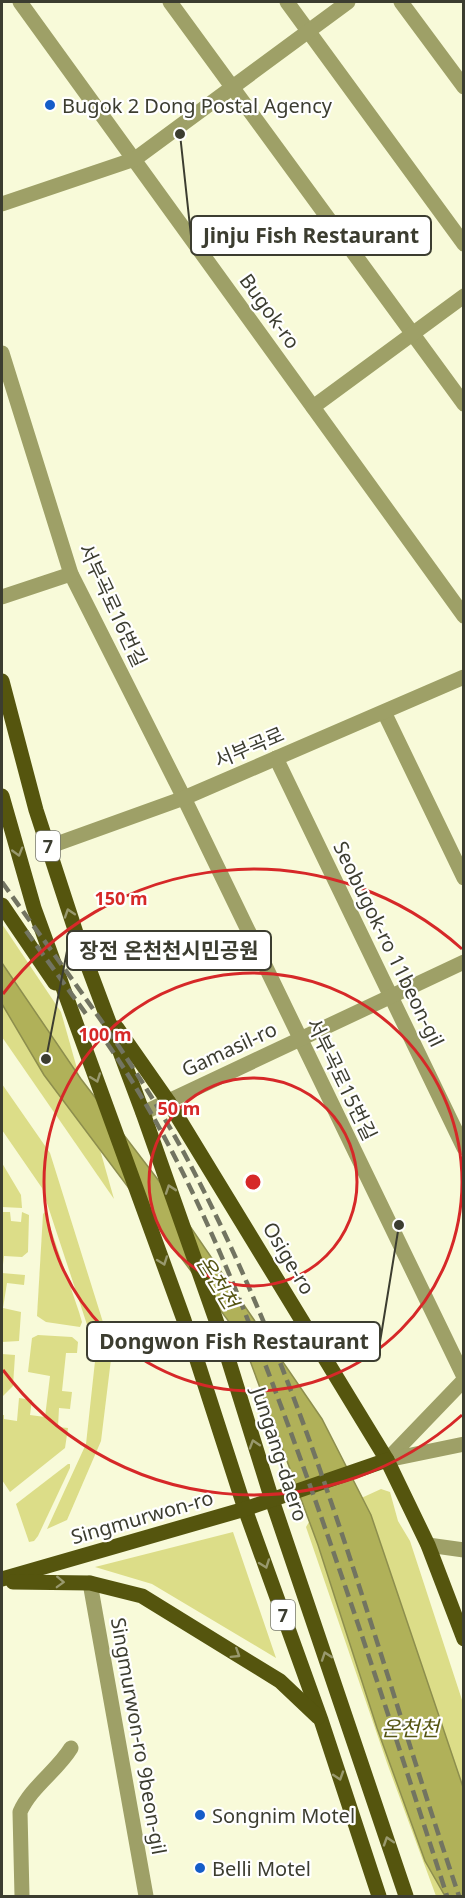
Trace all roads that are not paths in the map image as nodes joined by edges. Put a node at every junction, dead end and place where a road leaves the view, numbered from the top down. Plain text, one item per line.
1 (20, 2) edge
2 (170, 2) edge
3 (287, 2) edge
4 (348, 2) edge
5 (401, 2) edge
6 (308, 31) junction
7 (232, 87) junction
8 (464, 87) edge
9 (135, 159) junction
10 (2, 204) edge
11 (464, 244) edge
12 (464, 296) edge
13 (412, 334) junction
14 (2, 353) edge
15 (464, 404) edge
16 (313, 406) junction
17 (71, 574) junction
18 (2, 597) edge
19 (464, 616) edge
20 (464, 677) edge
21 (2, 681) edge
22 (384, 712) junction
23 (276, 758) junction
24 (2, 796) edge
25 (184, 798) junction
26 (48, 848) junction
27 (464, 878) edge
28 (2, 905) edge
29 (464, 962) edge
30 (391, 996) junction
31 (69, 1003) junction
32 (102, 1008) junction
33 (299, 1040) junction
34 (168, 1101) junction
35 (143, 1113) junction
36 (464, 1148) edge
37 (464, 1379) edge
38 (464, 1444) edge
39 (387, 1460) junction
40 (272, 1500) junction
41 (244, 1509) junction
42 (428, 1545) junction
43 (464, 1550) edge
44 (2, 1581) edge
45 (90, 1582) junction
46 (464, 1639) edge
47 (321, 1720) junction
48 (71, 1748) dead end
49 (22, 1896) edge
50 (146, 1896) edge
51 (379, 1896) edge
52 (406, 1896) edge

1 - 9 street, Bugok-ro
2 - 7 street
3 - 6 street
4 - 6 street
5 - 8 street
6 - 7 street
6 - 11 street
7 - 9 street
7 - 13 street
9 - 10 street
9 - 16 street, Bugok-ro
12 - 13 street
13 - 15 street
13 - 16 street
14 - 17 street, 서부곡로16번길
16 - 19 street, Bugok-ro
17 - 18 street
17 - 25 street, 서부곡로16번길
20 - 22 street, 서부곡로
21 - 26 main road, Jungang-daero / 7
22 - 23 street, 서부곡로
22 - 27 street
23 - 25 street, 서부곡로
23 - 30 street, Seobugok-ro 11beon-gil
24 -> 31 main road, 7
25 - 26 street, 서부곡로
25 - 33 street, 서부곡로15번길
32 -> 26 main road, Jungang-daero / 7
28 - 31 main road
29 - 30 street, Gamasil-ro
30 - 33 street, Gamasil-ro
30 - 36 street, Seobugok-ro 11beon-gil
31 -> 41 main road, 7
32 - 34 main road, Osige-ro
32 - 35 main road, Jungang-daero / 7
33 - 34 street, Gamasil-ro
33 - 37 street, 서부곡로15번길
34 - 35 street, Gamasil-ro
34 - 39 main road, Osige-ro
40 -> 35 main road, Jungang-daero / 7
37 - 39 street
38 - 39 street
39 - 40 main road, Singmurwon-ro
39 - 42 main road, Osige-ro
40 - 41 main road, Singmurwon-ro
52 -> 40 main road, Jungang-daero / 7
41 - 44 main road, Singmurwon-ro
41 -> 47 main road, 7
42 - 43 street
42 - 46 main road, Osige-ro
44 -> 45 main road
45 -> 47 main road
45 - 50 street, Singmurwon-ro 9beon-gil
47 -> 51 main road, 7
48 - 49 street

